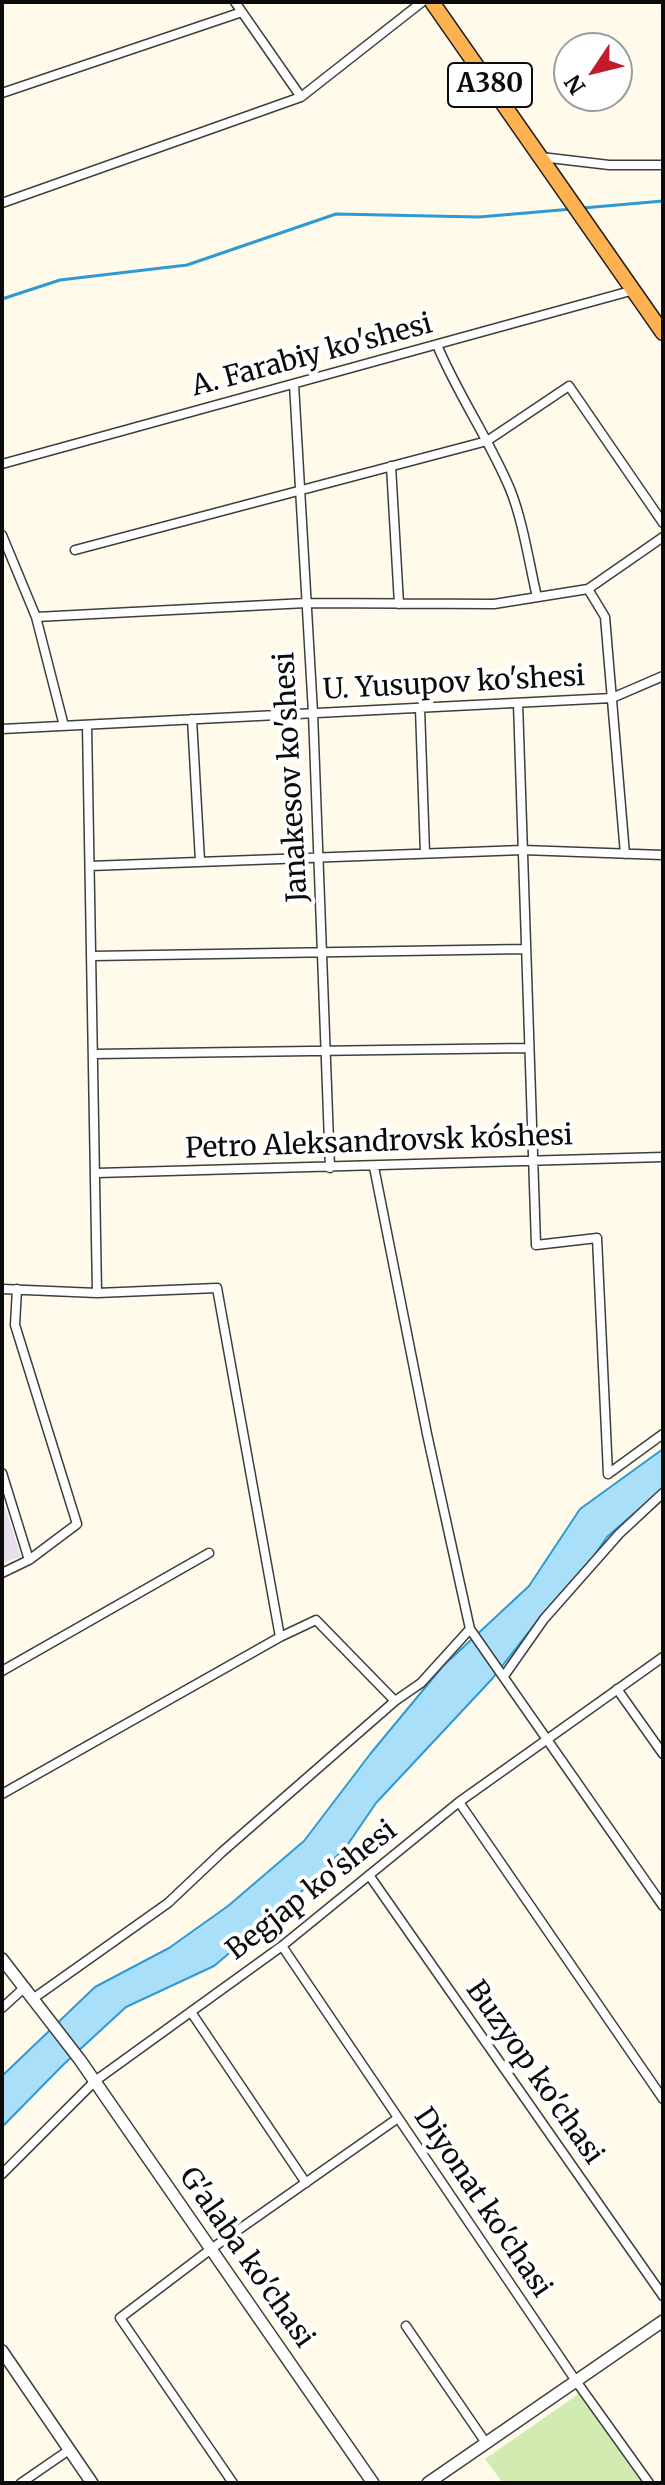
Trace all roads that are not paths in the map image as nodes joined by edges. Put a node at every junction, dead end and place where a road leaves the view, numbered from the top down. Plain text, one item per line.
1 (235, 2) edge
2 (422, 2) edge
3 (432, 2) edge
4 (242, 12) junction
5 (2, 93) edge
6 (301, 97) junction
7 (545, 163) junction
8 (663, 165) edge
9 (2, 203) edge
10 (634, 290) junction
11 (663, 333) edge
12 (437, 345) junction
13 (294, 384) junction
14 (487, 441) junction
15 (2, 464) edge
16 (391, 466) junction
17 (300, 490) junction
18 (663, 523) edge
19 (2, 535) edge
20 (663, 537) edge
21 (75, 550) dead end
22 (588, 589) junction
23 (537, 597) junction
24 (306, 603) junction
25 (399, 604) junction
26 (36, 617) junction
27 (663, 676) edge
28 (612, 698) junction
29 (518, 703) junction
30 (420, 708) junction
31 (313, 713) junction
32 (192, 719) junction
33 (87, 725) junction
34 (64, 726) junction
35 (2, 729) edge
36 (523, 850) junction
37 (425, 853) junction
38 (625, 854) junction
39 (663, 855) edge
40 (318, 856) junction
41 (200, 861) junction
42 (90, 866) junction
43 (525, 949) junction
44 (322, 952) junction
45 (92, 956) junction
46 (528, 1048) junction
47 (326, 1051) junction
48 (94, 1054) junction
49 (663, 1157) edge
50 (532, 1162) junction
51 (374, 1167) junction
52 (330, 1168) junction
53 (97, 1173) junction
54 (2, 1289) edge
55 (17, 1289) junction
56 (97, 1293) junction
57 (663, 1434) edge
58 (2, 1473) edge
59 (663, 1493) edge
60 (209, 1553) dead end
61 (29, 1560) junction
62 (2, 1573) edge
63 (472, 1632) junction
64 (280, 1637) junction
65 (663, 1657) edge
66 (2, 1671) edge
67 (502, 1673) junction
68 (617, 1689) junction
69 (395, 1701) junction
70 (547, 1739) junction
71 (663, 1754) edge
72 (2, 1794) edge
73 (459, 1802) junction
74 (369, 1875) junction
75 (663, 1906) edge
76 (282, 1946) junction
77 (2, 1959) edge
78 (25, 1987) junction
79 (34, 1998) junction
80 (2, 2008) edge
81 (191, 2012) junction
82 (95, 2081) junction
83 (663, 2099) edge
84 (398, 2118) junction
85 (2, 2174) edge
86 (306, 2183) junction
87 (211, 2249) junction
88 (663, 2296) edge
89 (663, 2321) edge
90 (406, 2326) dead end
91 (2, 2351) edge
92 (576, 2381) junction
93 (486, 2443) junction
94 (69, 2450) junction
95 (21, 2483) edge
96 (92, 2483) edge
97 (233, 2483) edge
98 (373, 2483) edge
99 (428, 2483) edge
100 (649, 2483) edge

1 - 4 street
2 - 6 street
3 - 7 highway, A380
4 - 5 street
4 - 6 street
6 - 9 street
7 - 8 street
7 - 10 highway, A380
10 - 11 highway, A380
10 - 12 street, A. Farabiy ko'shesi
12 - 13 street, A. Farabiy ko'shesi
12 - 14 street
13 - 15 street, A. Farabiy ko'shesi
13 - 17 street, Janakesov ko'shesi
14 - 16 street
14 - 18 street
14 - 23 street
16 - 17 street
16 - 25 street
17 - 21 street
17 - 24 street, Janakesov ko'shesi
19 - 26 street
20 - 22 street
22 - 23 street
22 - 28 street
23 - 25 street
24 - 25 street
24 - 26 street
24 - 31 street, Janakesov ko'shesi
26 - 34 street
27 - 28 street, U. Yusupov ko'shesi
28 - 29 street, U. Yusupov ko'shesi
28 - 38 street
29 - 30 street, U. Yusupov ko'shesi
29 - 36 street
30 - 31 street, U. Yusupov ko'shesi
30 - 37 street
31 - 32 street, U. Yusupov ko'shesi
31 - 40 street, Janakesov ko'shesi
32 - 33 street, U. Yusupov ko'shesi
32 - 41 street
33 - 34 street, U. Yusupov ko'shesi
33 - 42 street
34 - 35 street, U. Yusupov ko'shesi
36 - 37 street
36 - 38 street
36 - 43 street
37 - 40 street
38 - 39 street
40 - 41 street
40 - 44 street, Janakesov ko'shesi
41 - 42 street
42 - 45 street
43 - 44 street
43 - 46 street
44 - 45 street
44 - 47 street, Janakesov ko'shesi
45 - 48 street
46 - 47 street
46 - 50 street
47 - 48 street
47 - 52 street, Janakesov ko'shesi
48 - 53 street
49 - 50 street, Petro Aleksandrovsk kóshesi
50 - 51 street, Petro Aleksandrovsk kóshesi
50 - 57 street
51 - 52 street, Petro Aleksandrovsk kóshesi
51 - 63 street
52 - 53 street, Petro Aleksandrovsk kóshesi
53 - 56 street
54 - 55 street
55 - 56 street
55 - 61 street
56 - 64 street
58 - 61 street
59 - 67 street
60 - 66 street
61 - 62 street
63 - 67 street
63 - 69 street
64 - 69 street
64 - 72 street
65 - 68 street, Begjap ko'shesi
67 - 70 street
68 - 70 street, Begjap ko'shesi
68 - 71 street
69 - 79 street
70 - 73 street, Begjap ko'shesi
70 - 75 street
73 - 74 street, Begjap ko'shesi
73 - 83 street
74 - 76 street, Begjap ko'shesi
74 - 88 street, Buzyop ko'chasi
76 - 81 street, Begjap ko'shesi
76 - 84 street, Diyonat ko'chasi
77 - 78 street, G'alaba ko'chasi
78 - 79 street, G'alaba ko'chasi
78 - 80 street
79 - 82 street, G'alaba ko'chasi
81 - 82 street, Begjap ko'shesi
81 - 86 street
82 - 85 street, Begjap ko'shesi
82 - 87 street, G'alaba ko'chasi
84 - 86 street
84 - 92 street, Diyonat ko'chasi
86 - 87 street
87 - 97 street
87 - 98 street, G'alaba ko'chasi
89 - 92 street
90 - 93 street
91 - 94 street
92 - 93 street
92 - 100 street, Diyonat ko'chasi
93 - 99 street
94 - 95 street
94 - 96 street

